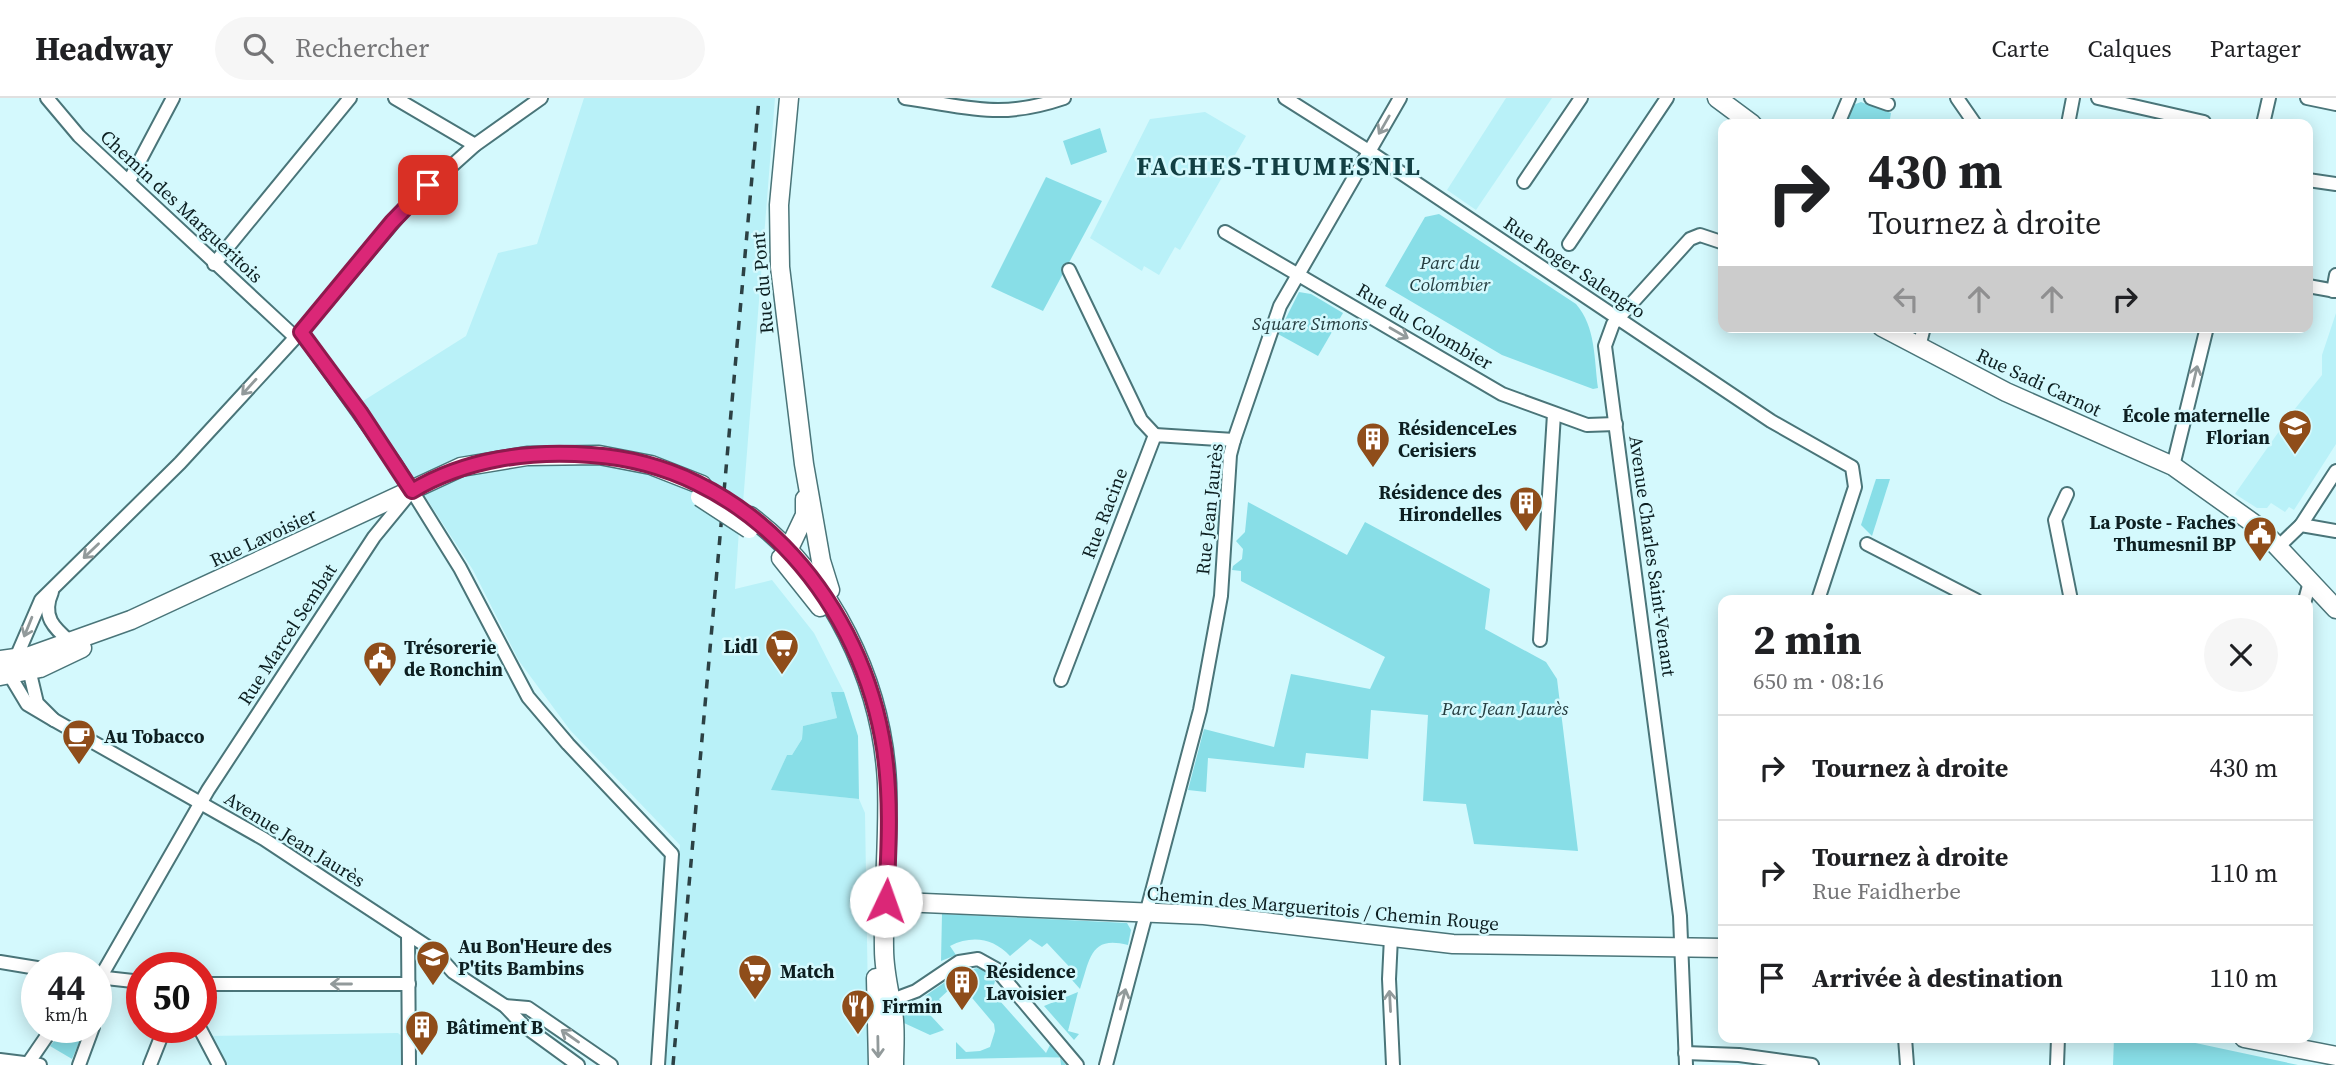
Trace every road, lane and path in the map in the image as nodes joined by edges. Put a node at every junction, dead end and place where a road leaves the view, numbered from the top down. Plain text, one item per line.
1 (47, 98) edge
2 (173, 98) edge
3 (350, 98) edge
4 (395, 98) edge
5 (541, 98) edge
6 (789, 98) edge
7 (905, 98) edge
8 (1064, 98) edge
9 (1284, 98) edge
10 (1400, 98) edge
11 (1581, 98) edge
12 (1667, 98) edge
13 (1717, 98) edge
14 (1849, 98) edge
15 (1871, 98) edge
16 (1957, 98) edge
17 (2073, 98) edge
18 (2098, 98) edge
19 (2269, 98) edge
20 (2307, 98) edge
21 (1888, 104) dead end
22 (2336, 104) edge
23 (1745, 119) edge
24 (1840, 119) edge
25 (1972, 119) edge
26 (2069, 119) edge
27 (2190, 119) edge
28 (2264, 119) edge
29 (475, 145) junction
30 (1369, 152) junction
31 (129, 181) junction
32 (2313, 181) edge
33 (1524, 182) dead end
34 (2336, 184) edge
35 (1225, 232) dead end
36 (1718, 241) edge
37 (1569, 244) dead end
38 (214, 264) junction
39 (1069, 270) dead end
40 (1298, 274) junction
41 (2336, 275) edge
42 (2313, 287) edge
43 (2334, 291) edge
44 (1618, 318) junction
45 (1893, 333) edge
46 (1922, 333) edge
47 (2206, 333) edge
48 (298, 334) junction
49 (1919, 347) junction
50 (1554, 414) junction
51 (1616, 424) junction
52 (1155, 435) junction
53 (1234, 440) junction
54 (804, 464) junction
55 (2173, 466) junction
56 (2336, 471) edge
57 (412, 491) junction
58 (701, 491) junction
59 (805, 492) junction
60 (2067, 494) dead end
61 (813, 518) junction
62 (753, 523) junction
63 (2301, 525) junction
64 (2336, 531) edge
65 (1867, 544) dead end
66 (2278, 547) junction
67 (789, 556) junction
68 (2310, 582) junction
69 (55, 586) junction
70 (1820, 595) edge
71 (1966, 595) edge
72 (2070, 595) edge
73 (2306, 595) edge
74 (2336, 609) edge
75 (1540, 640) dead end
76 (76, 644) junction
77 (858, 656) junction
78 (12, 667) edge
79 (1061, 680) dead end
80 (54, 720) junction
81 (200, 802) junction
82 (881, 901) junction
83 (1147, 912) junction
84 (408, 934) junction
85 (1391, 937) junction
86 (1682, 945) junction
87 (1718, 947) edge
88 (112, 956) edge
89 (0, 962) edge
90 (21, 965) edge
91 (217, 984) edge
92 (409, 984) junction
93 (883, 1002) junction
94 (505, 1006) junction
95 (44, 1043) edge
96 (87, 1043) edge
97 (159, 1043) edge
98 (207, 1043) edge
99 (1905, 1043) edge
100 (2059, 1043) edge
101 (2270, 1043) edge
102 (2336, 1056) edge
103 (1685, 1059) edge
104 (0, 1060) edge
105 (565, 1061) edge
106 (32, 1065) edge
107 (79, 1065) edge
108 (150, 1065) edge
109 (219, 1065) edge
110 (409, 1065) edge
111 (578, 1065) edge
112 (611, 1065) edge
113 (658, 1065) edge
114 (878, 1065) edge
115 (894, 1065) edge
116 (1077, 1065) edge
117 (1105, 1065) edge
118 (1393, 1065) edge
119 (1810, 1065) edge
120 (1907, 1065) edge
121 (2057, 1065) edge

1 - 31 street, Chemin des Margueritois
2 - 31 street
3 - 38 street
4 - 29 street
5 - 29 street
6 - 54 main road, Rue du Pont
7 - 8 street
9 - 30 street, Rue Roger Salengro
10 -> 30 street, Rue Jean Jaurès
11 - 33 street
12 - 37 street
13 - 23 main road
14 - 24 street
15 - 21 street
16 - 25 street
17 - 26 street
18 - 27 street
19 - 28 street
20 - 22 street
29 - 48 street
30 - 40 street, Rue Jean Jaurès
30 - 44 street, Rue Roger Salengro
31 - 38 street, Chemin des Margueritois
32 - 34 street
35 - 40 street, Rue du Colombier
36 - 44 street, Avenue Charles Saint-Venant
38 - 48 street, Chemin des Margueritois
39 - 52 street
40 -> 50 street, Rue du Colombier
40 - 53 street, Rue Jean Jaurès
41 - 43 street
42 - 43 street
44 - 51 street, Avenue Charles Saint-Venant
44 - 70 street, Rue Roger Salengro
45 - 49 main road, Rue Sadi Carnot
46 - 49 street
55 -> 47 street
48 - 57 street, Chemin des Margueritois
48 -> 69 street
49 - 55 main road, Rue Sadi Carnot
50 - 51 street, Rue du Colombier
50 - 75 street
51 - 86 street, Avenue Charles Saint-Venant
52 - 53 street
52 - 79 street, Rue Racine
53 - 83 street, Rue Jean Jaurès
54 - 59 main road, Rue du Pont
54 - 61 main road, Rue du Pont
55 - 66 main road, Rue Sadi Carnot
56 - 63 street
57 - 58 main road, Rue Lavoisier
57 - 58 main road, Rue Lavoisier
57 - 76 main road, Rue Lavoisier
57 - 81 street, Rue Marcel Sembat
57 - 113 street, Chemin des Margueritois
58 - 62 main road, Rue Lavoisier
59 - 62 main road
59 - 67 main road, Rue du Pont
60 - 72 street
61 - 67 main road
61 - 77 main road, Rue du Pont
62 - 67 main road, Rue Lavoisier
63 - 64 street
63 - 66 street
65 - 71 street
66 - 68 main road, Rue Sadi Carnot
67 - 77 main road, Rue Lavoisier
67 - 82 main road, Rue Lavoisier
68 - 73 street
68 - 74 main road, Rue Sadi Carnot
69 - 76 street
69 -> 78 street
76 - 78 main road, Rue Lavoisier
77 - 82 main road, Rue Lavoisier
78 - 80 street, Avenue Jean Jaurès
78 - 80 street, Avenue Jean Jaurès
80 - 81 street, Avenue Jean Jaurès
81 - 84 street, Avenue Jean Jaurès
81 - 88 street, Rue Marcel Sembat
82 - 83 main road, Chemin des Margueritois / Chemin Rouge
82 - 93 main road, Rue Lavoisier
83 - 85 main road, Chemin des Margueritois / Chemin Rouge
117 -> 83 street, Rue Jean Jaurès
84 - 92 street
84 - 94 street, Avenue Jean Jaurès
85 - 86 main road, Chemin des Margueritois / Chemin Rouge
118 -> 85 street
86 - 87 main road, Chemin des Margueritois / Chemin Rouge
86 - 103 street, Avenue Charles Saint-Venant
89 - 90 street
92 -> 91 street
92 - 110 street
93 -> 114 main road, Rue Lavoisier
93 - 115 main road, Rue Lavoisier
93 - 116 street
94 - 105 street, Avenue Jean Jaurès
112 -> 94 street, Avenue Jean Jaurès
95 - 106 street
96 - 107 street
97 - 108 street
98 - 109 street
99 - 120 street
100 - 121 street
101 - 102 main road
103 - 119 street
104 - 106 street
105 - 111 street, Avenue Jean Jaurès

